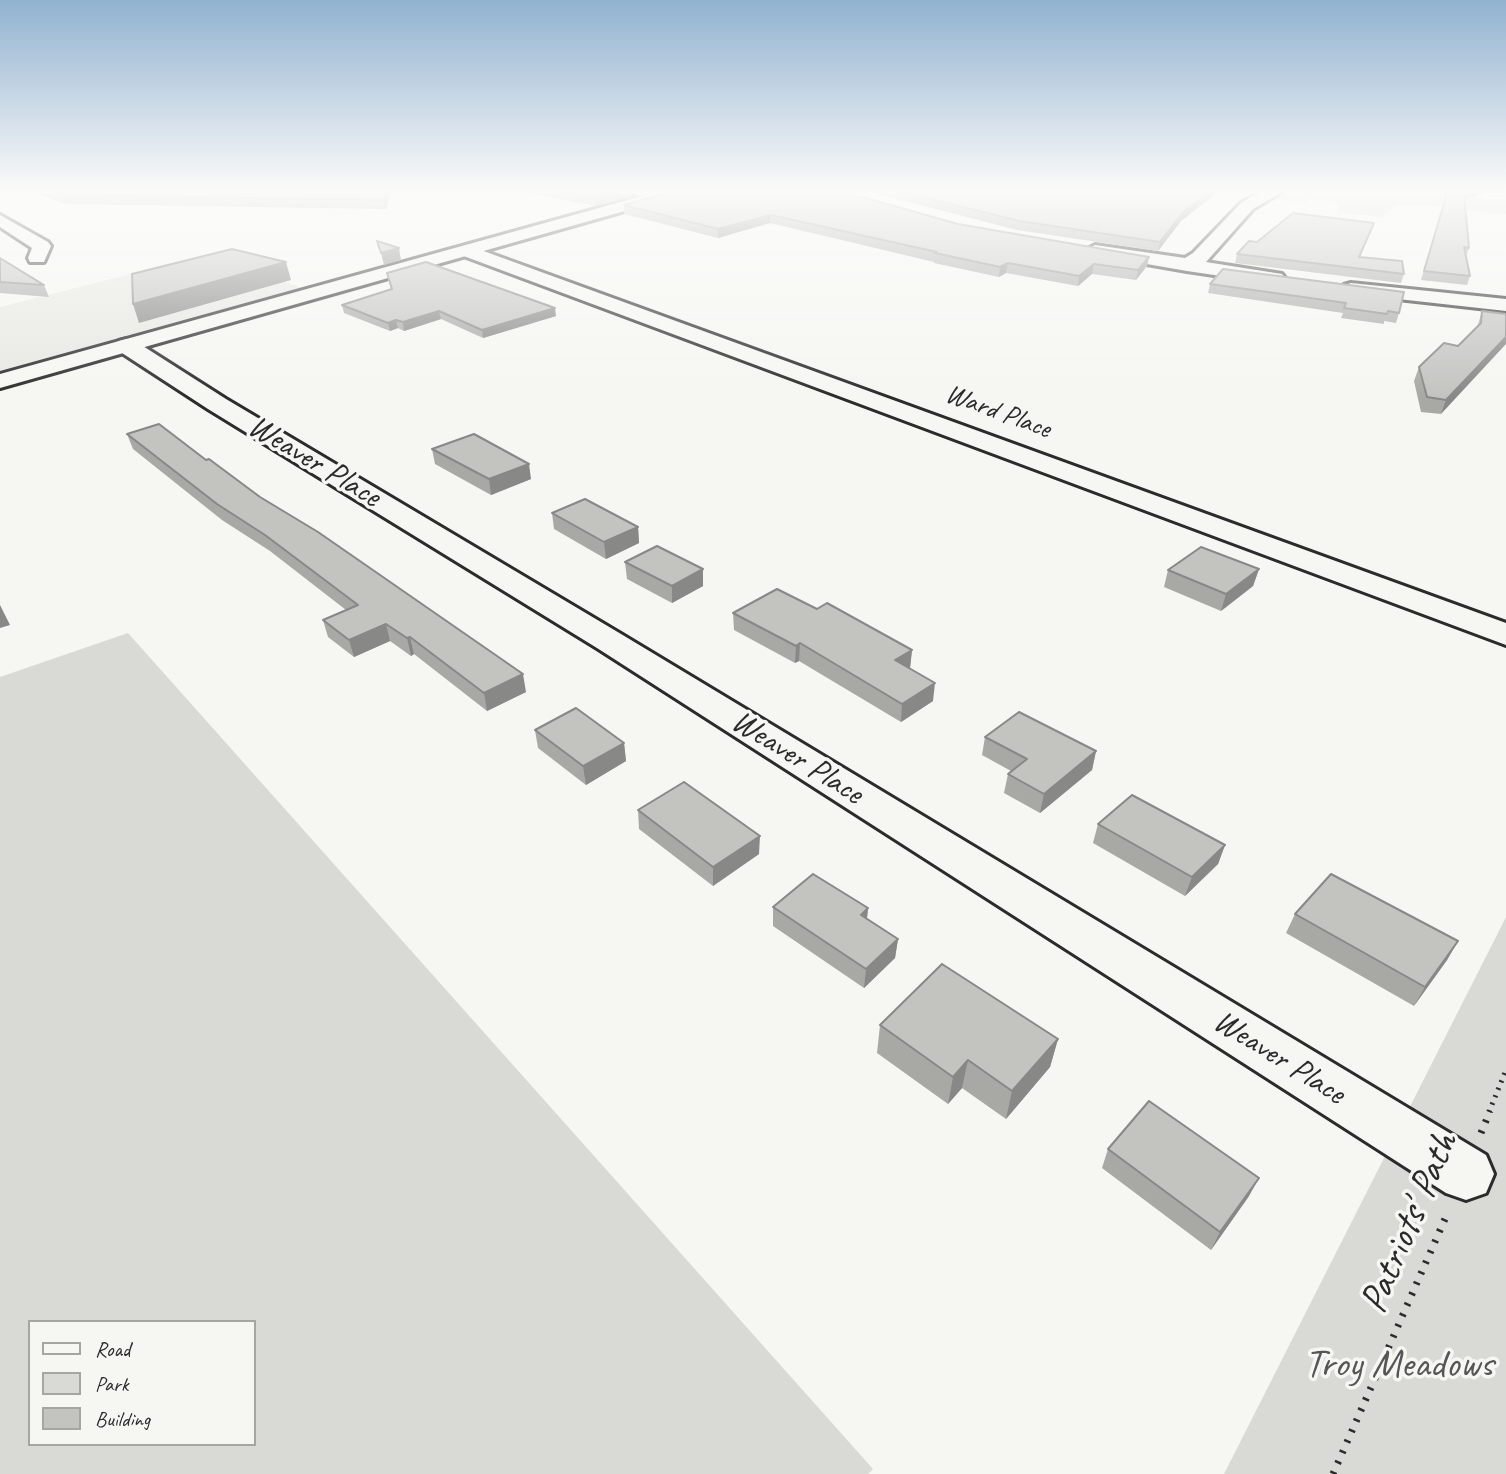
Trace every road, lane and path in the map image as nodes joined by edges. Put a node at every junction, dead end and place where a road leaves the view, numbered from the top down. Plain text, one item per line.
1 (439, 259) edge
2 (488, 259) edge
3 (1148, 259) edge
4 (1197, 259) edge
5 (1186, 265) junction
6 (1289, 280) edge
7 (1330, 286) edge
8 (1506, 306) edge
9 (127, 346) junction
10 (0, 381) edge
11 (1506, 635) edge
12 (1506, 1070) edge
13 (1466, 1174) junction
14 (1333, 1474) edge

1 - 9 street
2 - 11 street, Ward Place
3 - 5 street
4 - 5 street
5 - 6 street
7 - 8 street
9 - 10 street
9 - 13 street, Weaver Place
12 - 13 path, Patriots' Path
13 - 14 path, Patriots' Path

